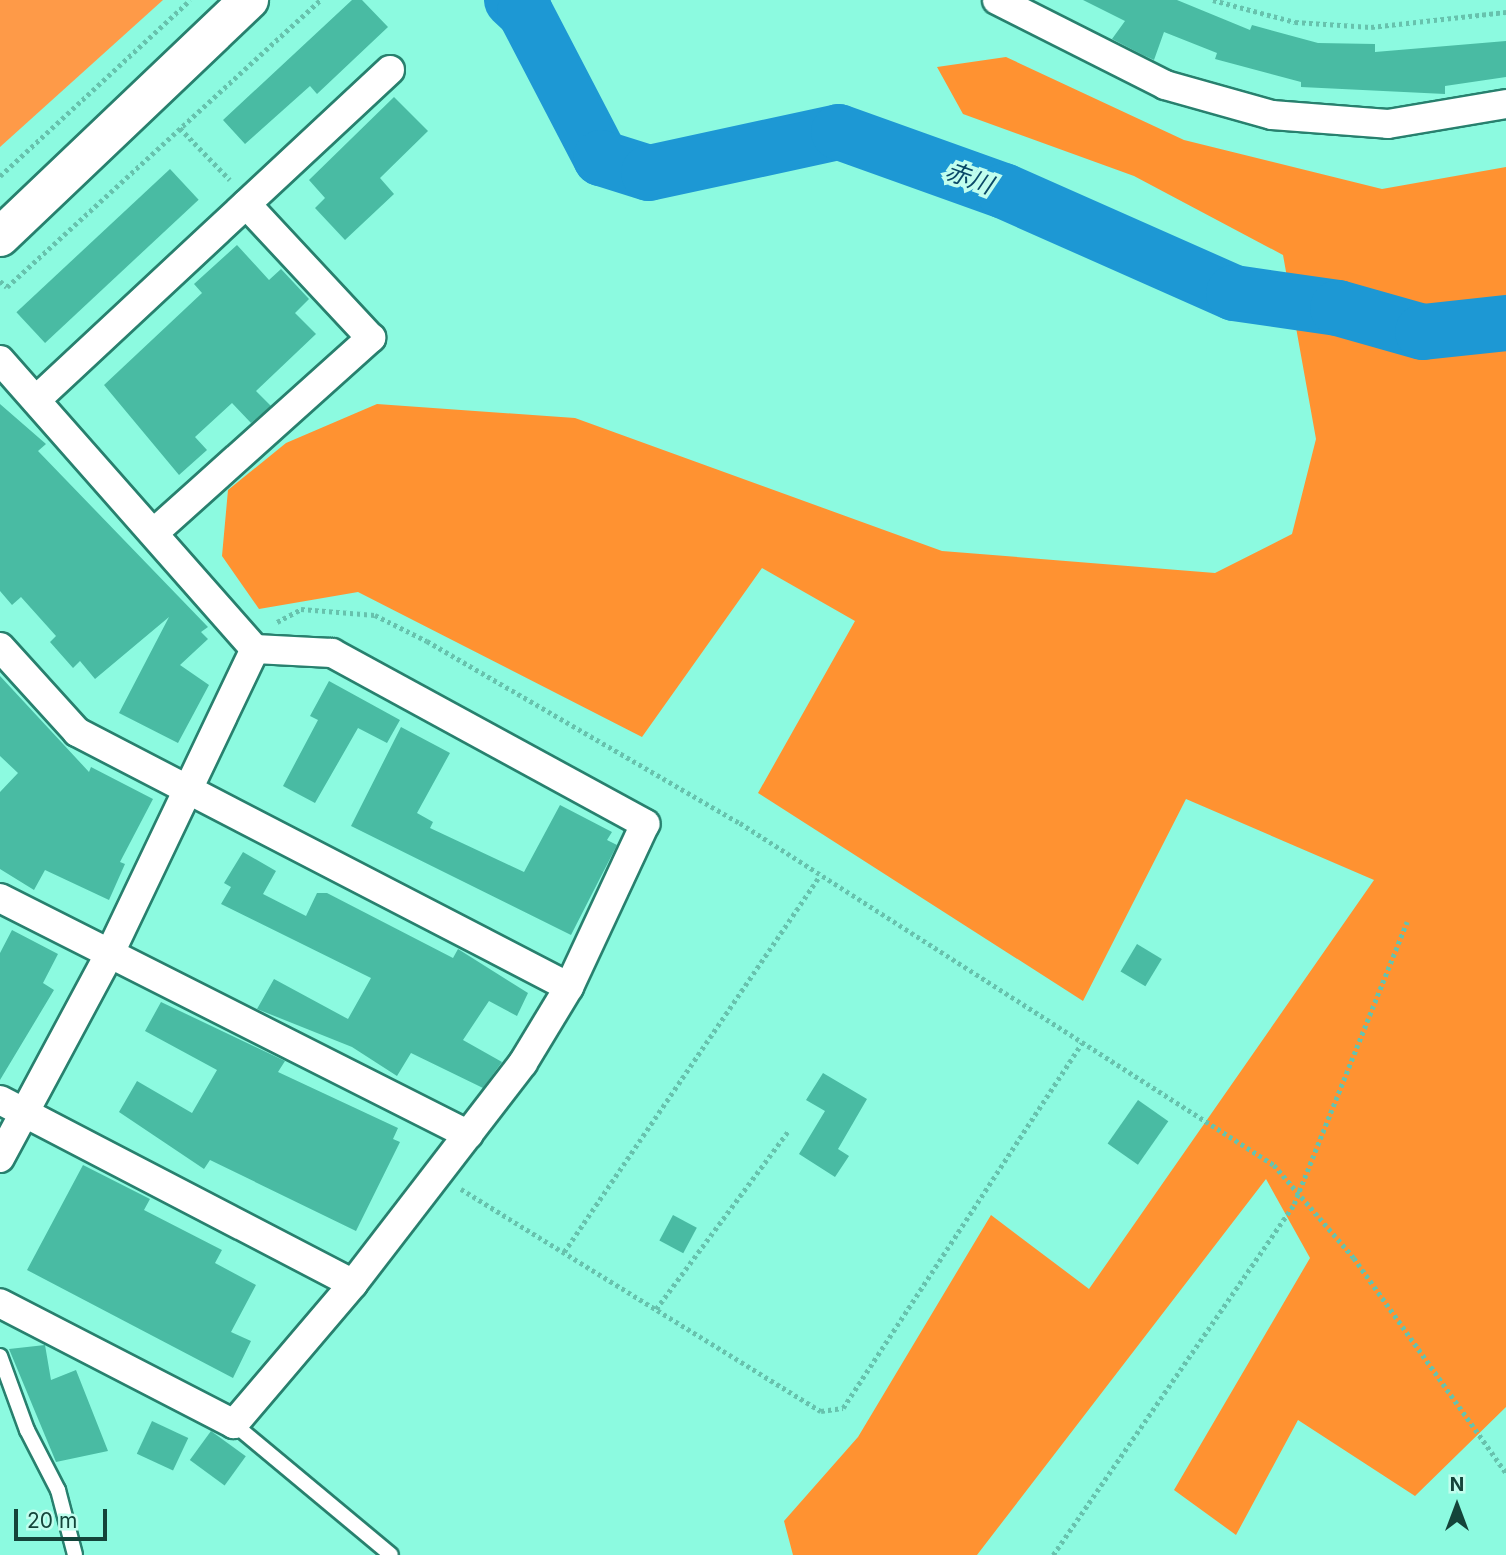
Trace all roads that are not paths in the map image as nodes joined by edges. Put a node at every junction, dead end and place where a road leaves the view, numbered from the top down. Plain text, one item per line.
1 (249, 0) edge
2 (997, 0) edge
3 (390, 70) dead end
4 (1506, 104) edge
5 (248, 202) junction
6 (0, 237) edge
7 (0, 360) edge
8 (36, 400) junction
9 (157, 530) junction
10 (0, 647) edge
11 (255, 649) junction
12 (188, 791) junction
13 (0, 898) edge
14 (109, 955) junction
15 (569, 987) junction
16 (12, 1107) edge
17 (469, 1135) junction
18 (0, 1158) edge
19 (353, 1284) junction
20 (0, 1303) edge
21 (0, 1356) edge
22 (234, 1424) junction
23 (75, 1555) edge
24 (391, 1555) edge

1 - 6 street
2 - 4 street
3 - 5 street
5 - 8 street
5 - 9 street
7 - 8 street
8 - 9 street
9 - 11 street
10 - 12 street
11 - 12 street
11 - 15 street
12 - 14 street
12 - 15 street
13 - 14 street
14 - 16 street
14 - 17 street
15 - 17 street
16 - 18 street
16 - 19 street
17 - 19 street
19 - 22 street
20 - 22 street
21 - 23 lane
22 - 24 lane

